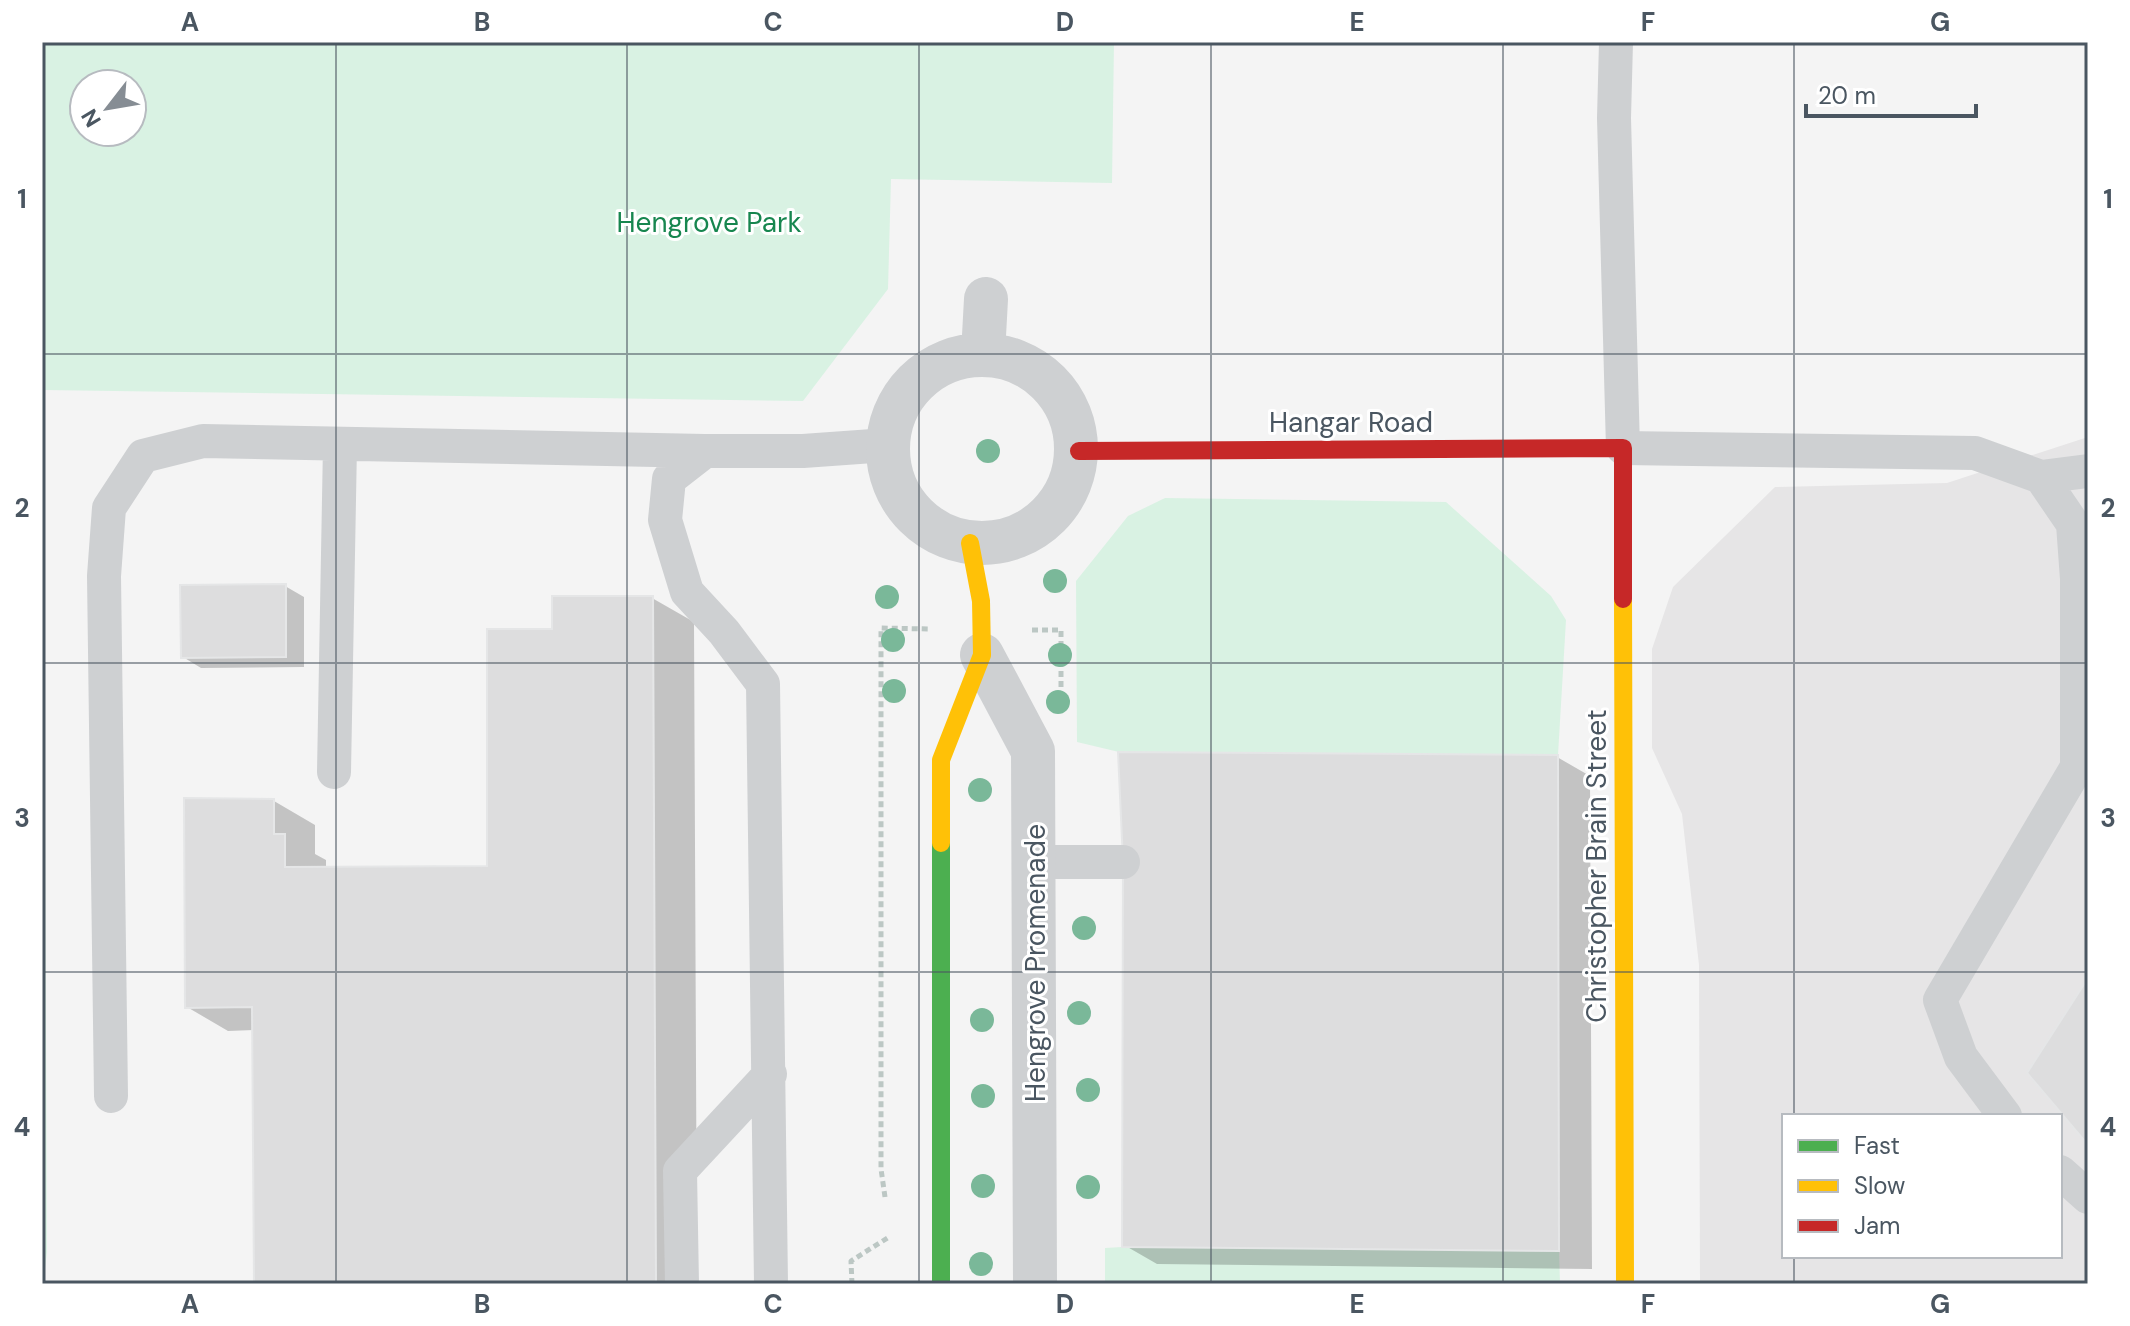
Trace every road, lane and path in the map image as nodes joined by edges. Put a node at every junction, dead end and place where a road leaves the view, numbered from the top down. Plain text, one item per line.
1 (1616, 42) edge
2 (986, 299) dead end
3 (983, 354) junction
4 (340, 445) junction
5 (887, 445) junction
6 (1623, 448) junction
7 (705, 451) junction
8 (1079, 451) junction
9 (2088, 471) edge
10 (2041, 477) junction
11 (970, 543) junction
12 (2082, 579) edge
13 (982, 655) junction
14 (2082, 766) edge
15 (334, 772) dead end
16 (1036, 862) junction
17 (1123, 862) dead end
18 (770, 1074) junction
19 (111, 1096) dead end
20 (2004, 1114) edge
21 (2062, 1174) edge
22 (2088, 1197) edge
23 (682, 1284) edge
24 (771, 1284) edge
25 (941, 1284) edge
26 (1035, 1284) edge
27 (1625, 1284) edge

1 - 6 lane
2 - 3 street
3 - 5 street
3 - 8 street
4 - 7 lane
4 - 15 lane
4 - 19 lane
5 - 7 lane
5 - 11 street
6 - 8 street, Hangar Road
6 - 10 lane
6 - 27 street, Christopher Brain Street
7 - 18 lane
8 - 11 street
9 - 10 lane
10 - 12 lane
11 - 13 street, Hengrove Promenade
12 - 14 lane
13 - 16 street, Hengrove Promenade
13 - 25 street, Hengrove Promenade
14 - 20 lane
16 - 17 lane
16 - 26 street, Hengrove Promenade
18 - 23 lane
18 - 24 lane
21 - 22 lane

